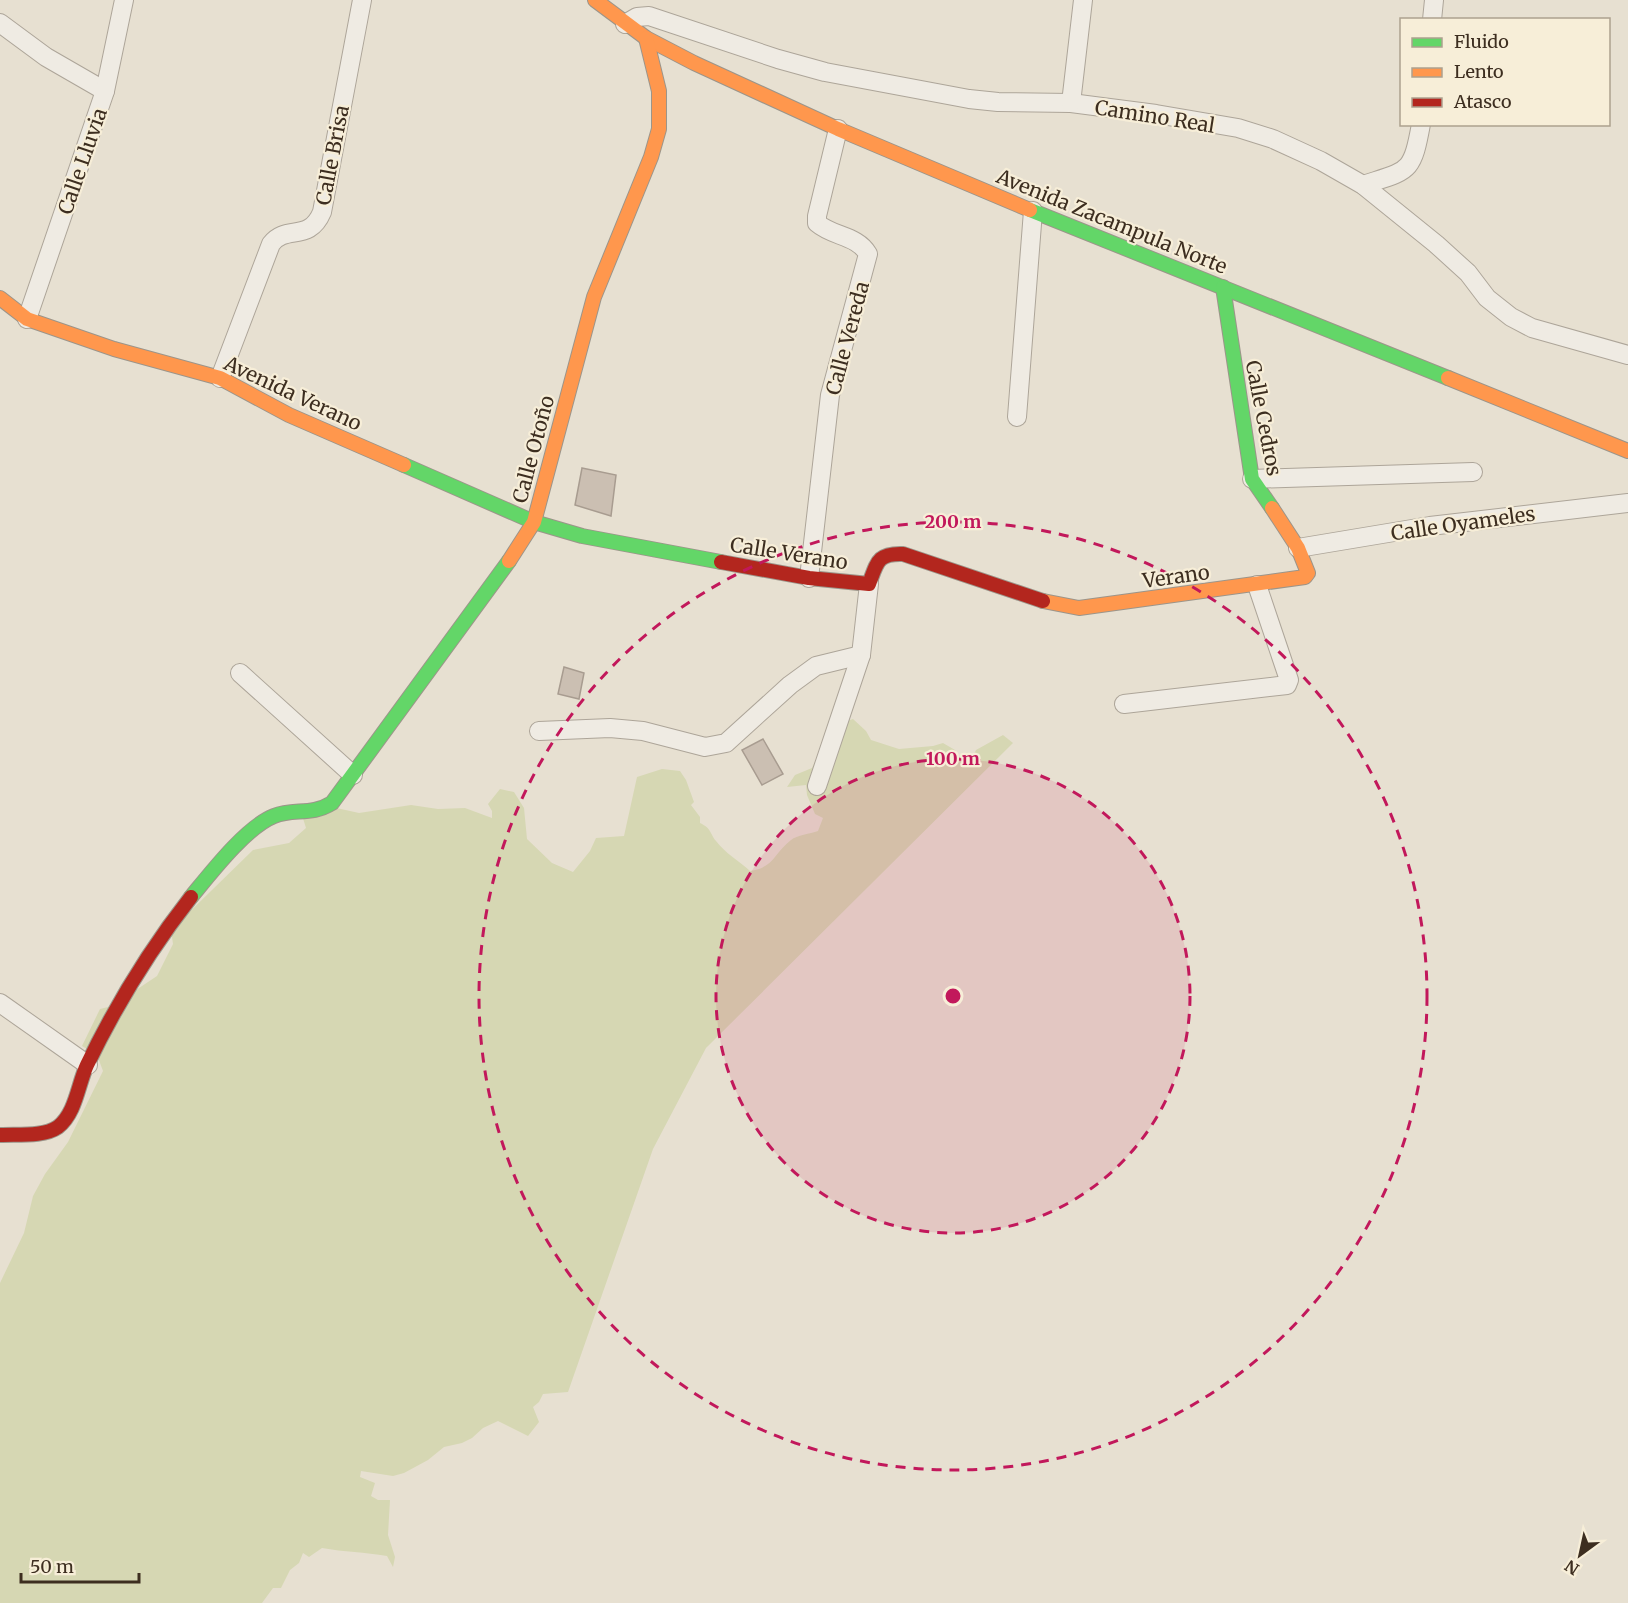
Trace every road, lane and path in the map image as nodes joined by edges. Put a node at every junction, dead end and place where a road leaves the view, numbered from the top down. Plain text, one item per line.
1 (124, 0) edge
2 (362, 0) edge
3 (595, 0) edge
4 (1083, 0) edge
5 (1434, 0) edge
6 (1432, 18) edge
7 (0, 23) edge
8 (625, 24) junction
9 (646, 39) junction
10 (105, 91) junction
11 (1071, 103) junction
12 (1420, 126) edge
13 (838, 129) junction
14 (1363, 185) junction
15 (1033, 212) junction
16 (1223, 287) junction
17 (0, 298) edge
18 (27, 319) junction
19 (1628, 355) edge
20 (220, 378) junction
21 (1017, 417) dead end
22 (1628, 451) edge
23 (1473, 472) dead end
24 (1252, 479) junction
25 (1628, 503) edge
26 (534, 522) junction
27 (1298, 548) junction
28 (1305, 577) joint
29 (809, 578) junction
30 (869, 584) junction
31 (1257, 585) junction
32 (1051, 604) joint
33 (861, 655) junction
34 (240, 673) dead end
35 (1124, 704) dead end
36 (539, 731) dead end
37 (353, 775) junction
38 (817, 786) dead end
39 (0, 1004) edge
40 (88, 1065) junction
41 (0, 1135) edge

1 - 10 street, Calle Lluvia
2 - 20 street, Calle Brisa
3 - 8 street, Avenida Zacampula Norte
4 - 11 street
5 - 6 street
7 - 10 street
8 - 9 street, Avenida Zacampula Norte
8 - 11 street, Camino Real
9 - 13 street, Avenida Zacampula Norte
9 - 26 street, Calle Otoño
10 - 18 street, Calle Lluvia
11 - 14 street, Camino Real
12 - 14 street
13 - 15 street, Avenida Zacampula Norte
13 - 29 street, Calle Vereda
14 - 19 street, Camino Real
15 - 16 street, Avenida Zacampula Norte
15 - 21 street
16 - 22 street, Avenida Zacampula Norte
16 - 24 street, Calle Cedros
17 - 18 street, Avenida Verano
18 - 20 street, Avenida Verano
20 - 26 street, Avenida Verano
23 - 24 street
24 - 27 street, Calle Cedros
25 - 27 street, Calle Oyameles
26 - 29 street, Calle Verano
26 - 37 street, Calle Otoño
27 - 28 street, Calle Cedros
28 - 31 street, Verano
29 - 30 street, Calle Verano
30 - 32 street, Calle Verano
30 - 33 street
31 - 32 street, Verano
31 - 35 street
33 - 36 street
33 - 38 street
34 - 37 street
37 - 40 street, Calle Otoño
39 - 40 street
40 - 41 street

